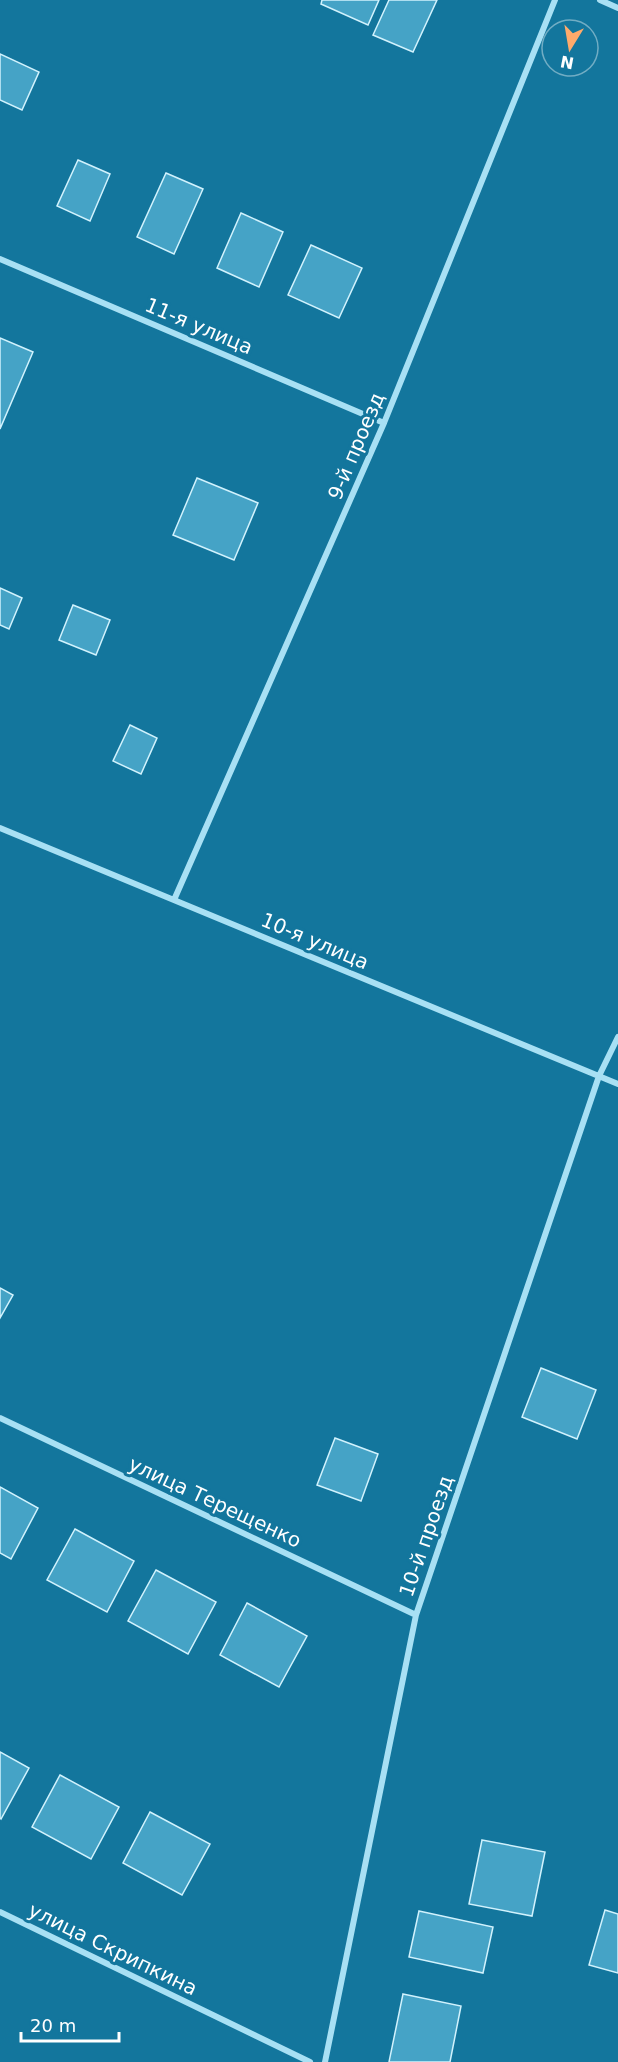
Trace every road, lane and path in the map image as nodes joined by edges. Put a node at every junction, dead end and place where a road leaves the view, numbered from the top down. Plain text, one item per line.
1 (555, 0) edge
2 (600, 0) edge
3 (618, 8) edge
4 (0, 259) edge
5 (384, 423) junction
6 (0, 828) edge
7 (174, 900) junction
8 (618, 1037) edge
9 (599, 1076) junction
10 (618, 1084) edge
11 (0, 1418) edge
12 (416, 1615) junction
13 (0, 1912) edge
14 (310, 2062) edge
15 (326, 2062) edge

1 - 5 street, 9-й проезд
2 - 3 street
4 - 5 street, 11-я улица
5 - 7 street, 9-й проезд
6 - 7 street, 10-я улица
7 - 9 street, 10-я улица
8 - 9 street, 10-й проезд
9 - 10 street, 10-я улица
9 - 12 street, 10-й проезд
11 - 12 street, улица Терещенко
12 - 15 street, 10-й проезд
13 - 14 street, улица Скрипкина

